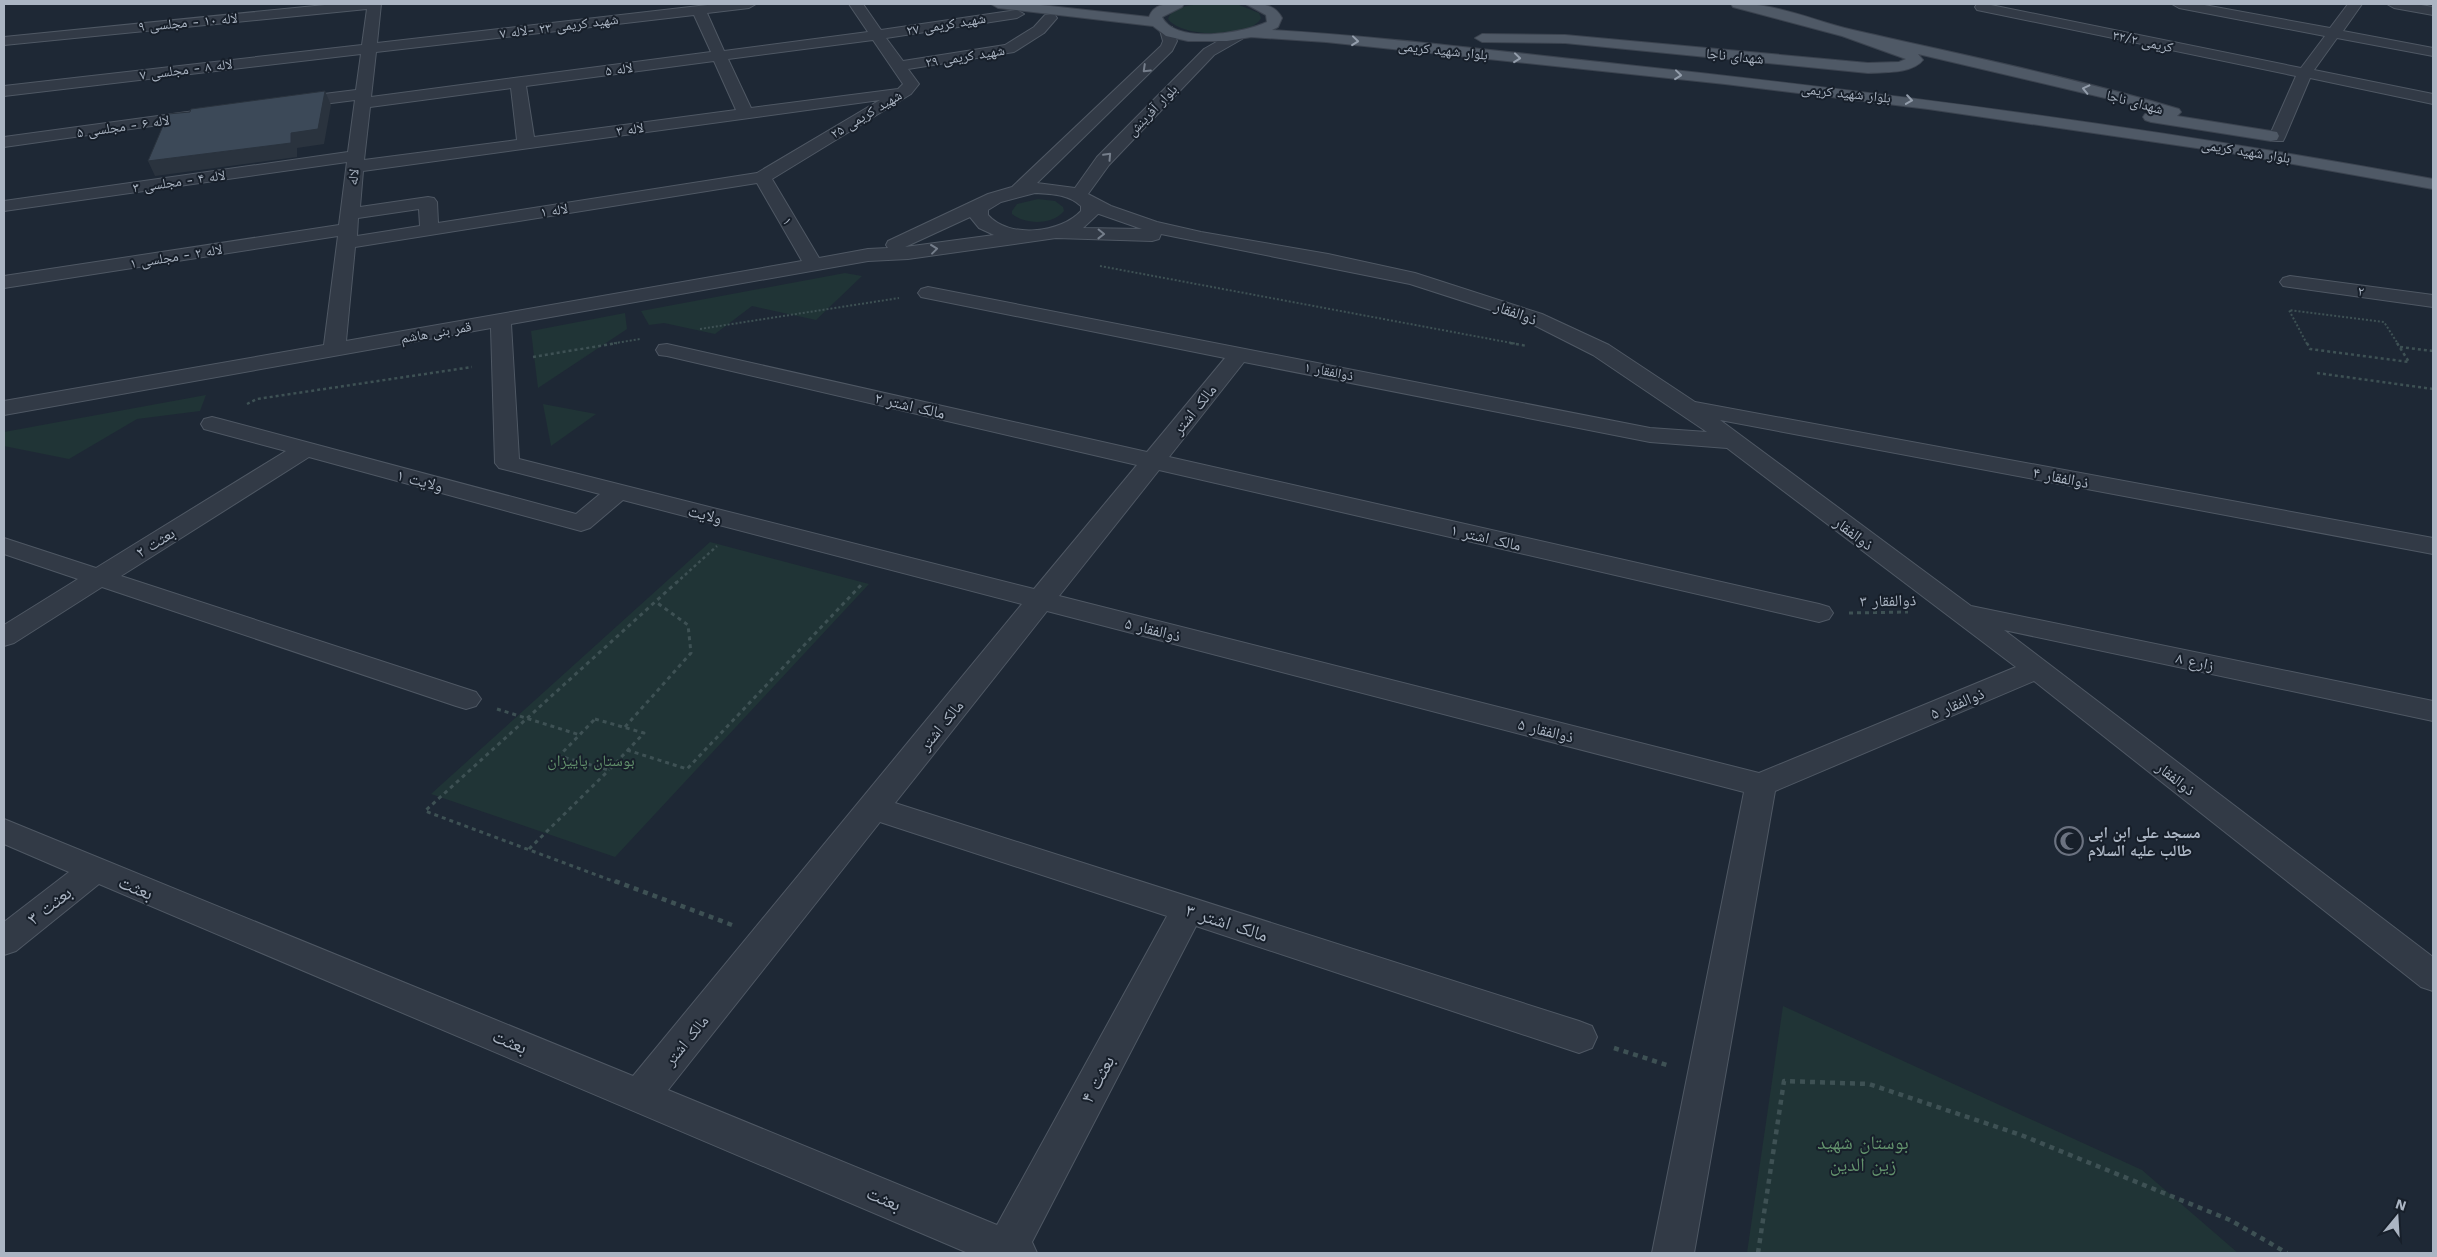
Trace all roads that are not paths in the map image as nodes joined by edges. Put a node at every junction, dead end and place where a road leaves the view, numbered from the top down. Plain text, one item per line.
1 (373, 4) edge
2 (749, 4) edge
3 (856, 4) edge
4 (998, 4) edge
5 (1113, 4) edge
6 (1164, 4) edge
7 (1177, 4) edge
8 (1253, 4) edge
9 (1738, 4) edge
10 (2179, 4) edge
11 (2355, 4) edge
12 (2394, 4) edge
13 (1148, 5) dead end
14 (1982, 7) dead end
15 (699, 10) junction
16 (2433, 10) edge
17 (1090, 13) junction
18 (1016, 14) dead end
19 (1050, 18) dead end
20 (1275, 18) junction
21 (1344, 25) junction
22 (1161, 26) junction
23 (1420, 32) dead end
24 (1254, 33) junction
25 (2334, 33) junction
26 (1847, 34) junction
27 (876, 35) junction
28 (1237, 36) junction
29 (1472, 37) joint
30 (1328, 38) junction
31 (4, 41) edge
32 (368, 48) junction
33 (2433, 52) edge
34 (720, 56) junction
35 (1944, 56) junction
36 (899, 66) junction
37 (1902, 66) junction
38 (1924, 70) dead end
39 (1948, 72) dead end
40 (2304, 74) junction
41 (1889, 82) dead end
42 (518, 83) junction
43 (4, 91) edge
44 (906, 91) junction
45 (362, 98) junction
46 (2433, 99) edge
47 (273, 106) edge
48 (2121, 112) dead end
49 (745, 113) junction
50 (214, 114) edge
51 (2217, 126) junction
52 (2276, 138) junction
53 (2296, 141) dead end
54 (4, 142) edge
55 (526, 144) junction
56 (355, 162) junction
57 (762, 177) junction
58 (2433, 184) edge
59 (1019, 190) junction
60 (1082, 197) junction
61 (985, 203) junction
62 (4, 206) edge
63 (347, 229) junction
64 (428, 230) junction
65 (1052, 233) junction
66 (1030, 235) junction
67 (1201, 238) junction
68 (868, 256) junction
69 (814, 265) junction
70 (4, 282) edge
71 (2290, 282) dead end
72 (928, 293) road end
73 (2433, 301) edge
74 (500, 321) junction
75 (334, 350) junction
76 (667, 350) dead end
77 (1239, 354) junction
78 (1688, 407) junction
79 (4, 408) edge
80 (212, 424) road end
81 (1731, 441) junction
82 (306, 449) junction
83 (1153, 461) junction
84 (618, 492) junction
85 (4, 546) edge
86 (2433, 546) edge
87 (99, 577) junction
88 (1040, 600) junction
89 (1958, 612) junction
90 (1819, 614) road end
91 (4, 636) edge
92 (2037, 669) junction
93 (466, 699) dead end
94 (2433, 711) edge
95 (1762, 785) junction
96 (875, 808) junction
97 (4, 831) edge
98 (94, 870) junction
99 (1188, 909) junction
100 (4, 941) edge
101 (2433, 977) edge
102 (1579, 1036) road end
103 (641, 1095) junction
104 (1011, 1251) edge
105 (1673, 1253) edge

1 - 31 street, لاله ۱۰ - مجلسی ۹
1 - 32 street, لاله
2 - 15 street, شهید کریمی ۲۳ -لاله ۷
3 - 27 street, شهید کریمی ۲۵
4 - 17 main road
5 - 17 main road
6 - 13 main road
7 - 22 main road
8 - 20 main road
9 - 26 main road, شهدای ناجا
10 - 25 street
11 - 25 street
12 - 16 street
14 - 40 street, کریمی ۳۲/۲
15 - 32 street, شهید کریمی ۲۳ -لاله ۷
15 - 34 street
17 - 22 main road
18 - 27 street, شهید کریمی ۲۷
19 - 36 street, شهید کریمی ۲۹
20 - 21 main road, بلوار شهید کریمی
20 - 24 main road
21 - 23 main road, بلوار شهید کریمی
21 - 30 main road
22 - 28 main road
22 -> 59 street, بلوار آفرینش
24 - 28 main road
24 - 30 main road, بلوار شهید کریمی
25 - 33 street
25 - 40 street
26 - 35 main road, شهدای ناجا
26 - 37 main road, شهدای ناجا
27 - 34 street, لاله ۵
27 - 36 street, شهید کریمی ۲۵
60 -> 28 street, بلوار آفرینش
29 - 37 main road, شهدای ناجا
29 - 41 main road, بلوار شهید کریمی
30 -> 58 main road, بلوار شهید کریمی
32 - 43 street, لاله ۸ - مجلسی ۷
32 - 45 street, لاله
34 - 42 street, لاله ۵
34 - 49 street
35 - 39 main road
51 -> 35 main road, شهدای ناجا
36 - 44 street, شهید کریمی ۲۵
37 - 38 main road
40 - 46 street, کریمی ۳۲/۲
40 - 52 street
42 - 45 street, لاله ۵
42 - 55 street
44 - 49 street, لاله ۳
44 - 57 street, شهید کریمی ۲۵
45 - 47 street
45 - 56 street, لاله
48 - 51 main road, بلوار شهید کریمی
49 - 55 street, لاله ۳
50 - 54 street, لاله ۶ - مجلسی ۵
51 - 52 main road, بلوار شهید کریمی
52 - 53 main road, بلوار شهید کریمی
55 - 56 street, لاله ۳
56 - 62 street, لاله ۴ - مجلسی ۳
56 - 63 street, لاله
57 - 64 street, لاله ۱
57 - 69 street, ۱
59 - 60 street
59 - 61 street
60 - 65 street
60 - 67 street
61 - 66 street
61 - 68 street
63 - 64 street, لاله ۱
63 - 64 street
63 - 70 street, لاله ۲ - مجلسی ۱
63 - 75 street, لاله
65 - 66 street
65 -> 67 street
68 -> 66 street
67 - 78 street, ذوالفقار
68 - 69 street, قمر بنی هاشم
69 - 74 street, قمر بنی هاشم
71 - 73 street, ۲
72 - 77 street, ذوالفقار ۱
74 - 75 street, قمر بنی هاشم
74 - 84 street, ولایت
75 - 79 street, قمر بنی هاشم
76 - 83 street, مالک اشتر ۲
77 - 81 street, ذوالفقار ۱
77 - 83 street, مالک اشتر
78 - 81 street, ذوالفقار
78 - 86 street, ذوالفقار ۴
80 - 82 street, ولایت ۱
81 - 89 street, ذوالفقار
82 - 84 street, ولایت ۱
82 - 87 street, بعثت ۲
83 - 88 street, مالک اشتر
83 - 90 street, مالک اشتر ۱
84 - 88 street, ولایت
85 - 87 street
87 - 91 street, بعثت ۲
87 - 93 street
88 - 95 street, ذوالفقار ۵
88 - 96 street, مالک اشتر
89 - 92 street, ذوالفقار
89 - 94 street, زارع ۸
92 - 95 street, ذوالفقار ۵
92 - 101 street, ذوالفقار
95 - 105 street
96 - 99 street, مالک اشتر ۳
96 - 103 street, مالک اشتر
97 - 98 street, بعثت
98 - 100 street, بعثت ۳
98 - 103 street, بعثت
99 - 102 street, مالک اشتر ۳
99 - 104 street, بعثت ۴
103 - 104 street, بعثت

